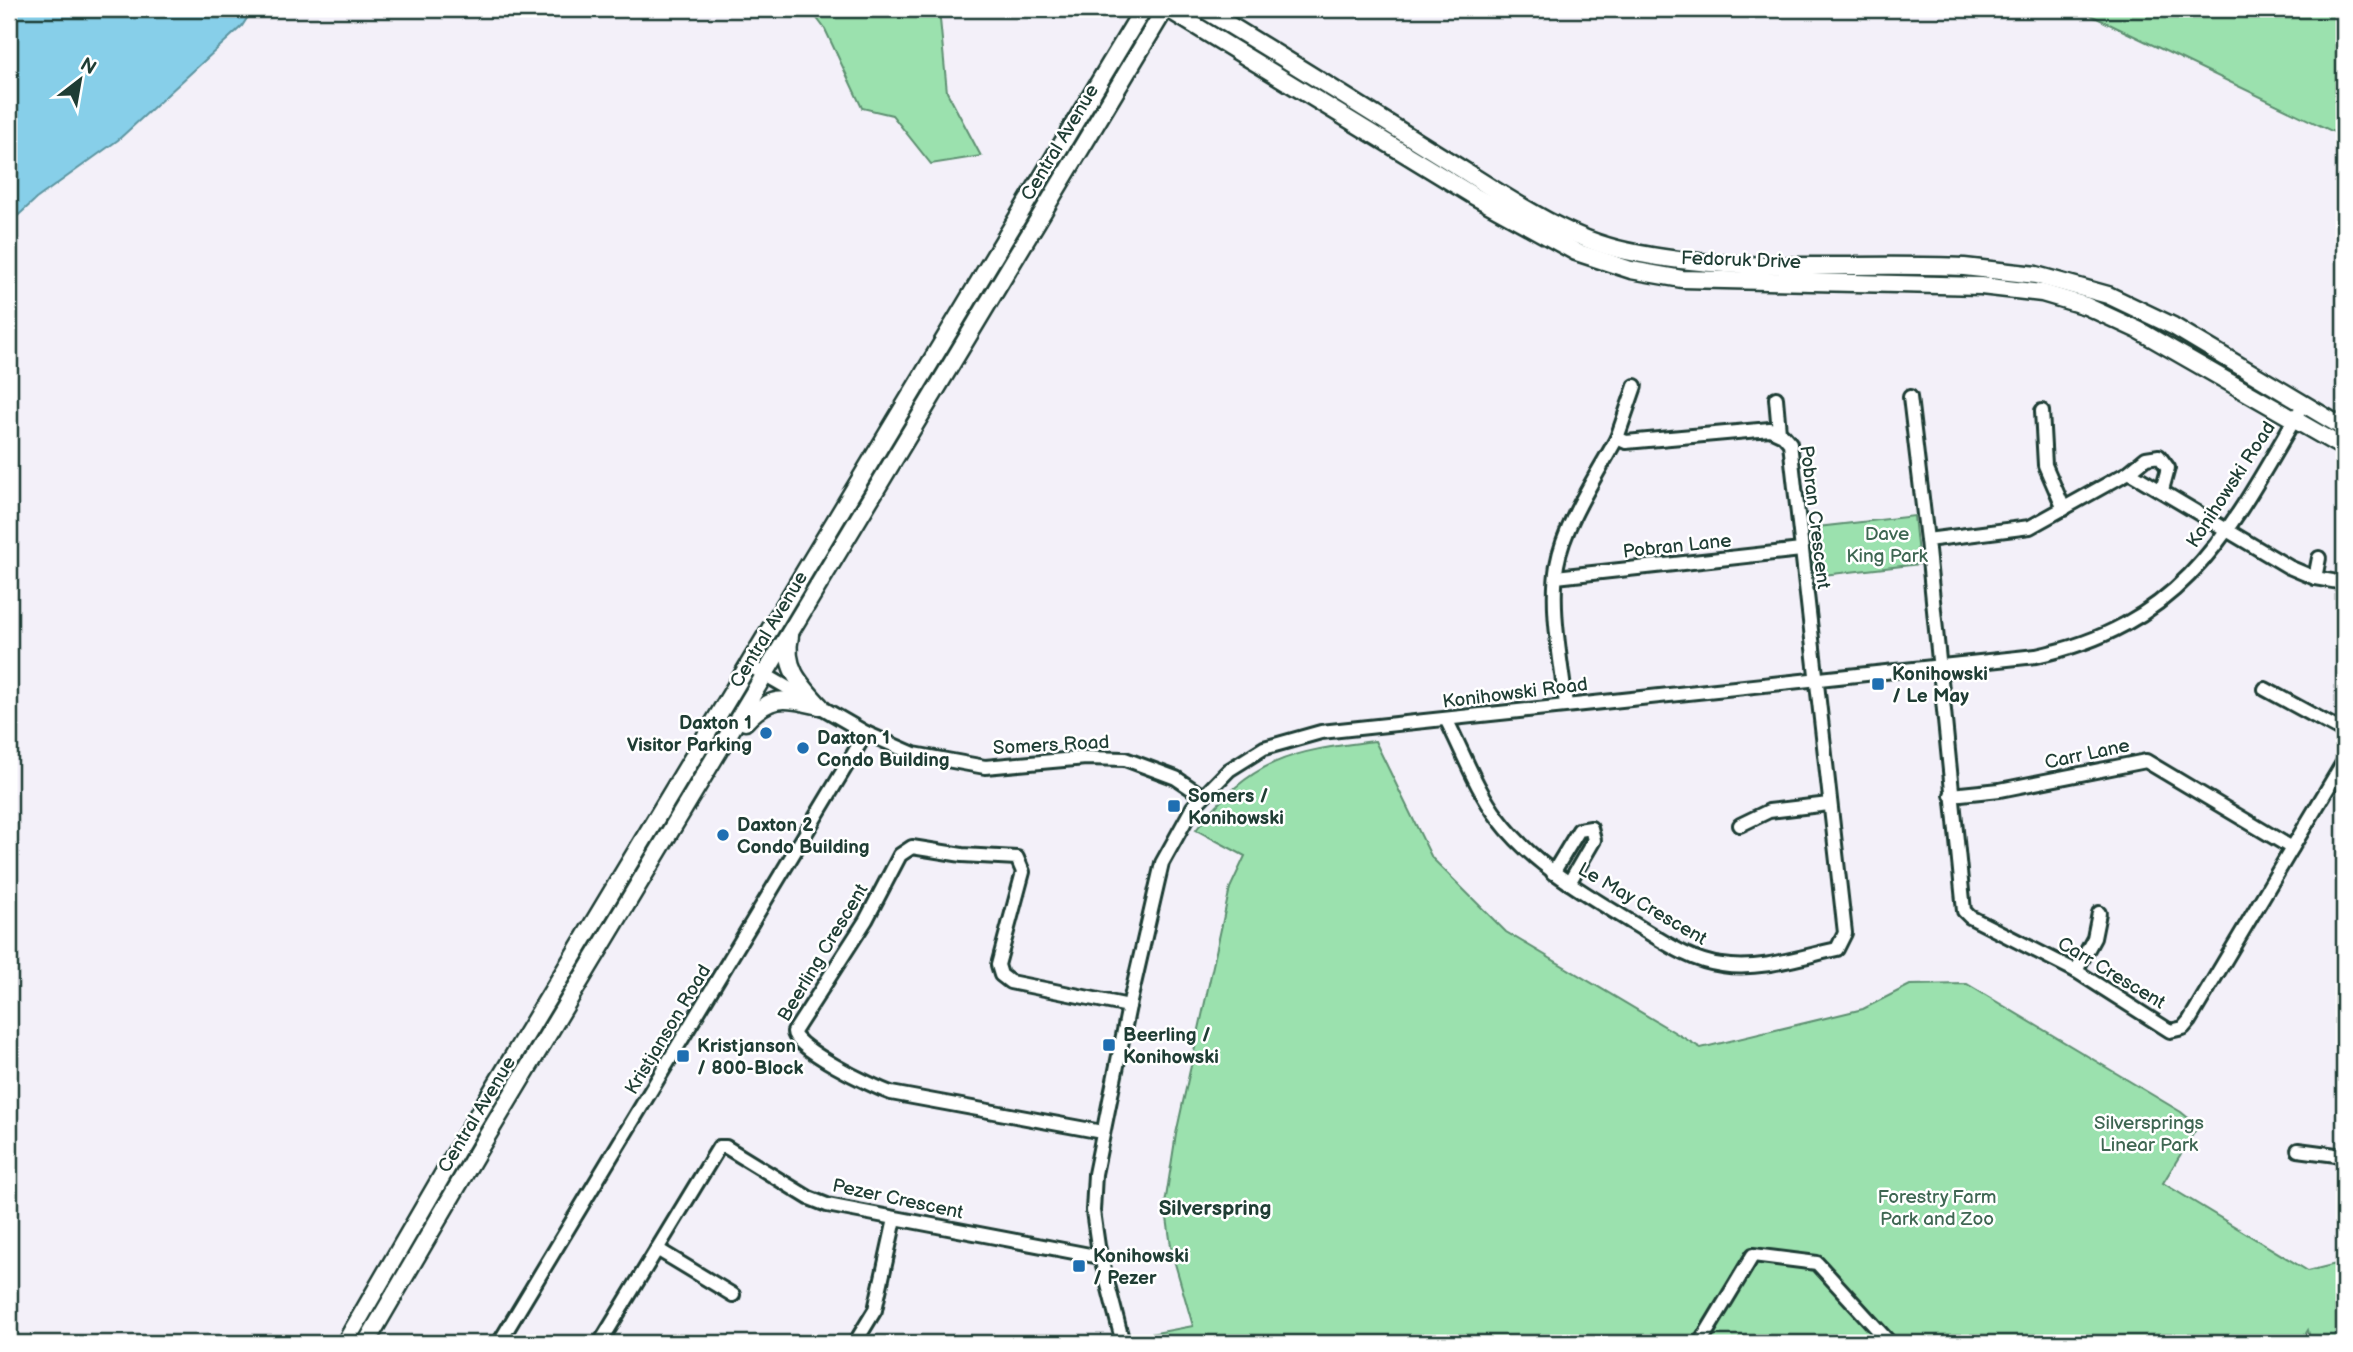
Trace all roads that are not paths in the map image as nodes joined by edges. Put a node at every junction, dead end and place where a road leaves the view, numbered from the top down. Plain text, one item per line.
1 (1143, 9) edge
2 (1166, 9) edge
3 (1203, 9) edge
4 (1635, 386) dead end
5 (1910, 397) dead end
6 (1776, 398) dead end
7 (2303, 404) junction
8 (2042, 411) dead end
9 (2294, 419) junction
10 (2344, 428) edge
11 (1779, 432) junction
12 (1617, 438) junction
13 (2344, 448) edge
14 (2129, 472) junction
15 (2162, 490) junction
16 (2064, 509) junction
17 (2227, 530) junction
18 (1927, 540) junction
19 (1801, 550) junction
20 (2319, 558) dead end
21 (1556, 576) junction
22 (2315, 578) junction
23 (2344, 583) edge
24 (792, 631) junction
25 (1938, 665) junction
26 (750, 666) junction
27 (765, 675) junction
28 (1816, 678) junction
29 (2264, 689) dead end
30 (1566, 705) junction
31 (820, 706) junction
32 (1446, 719) junction
33 (2344, 732) edge
34 (866, 733) junction
35 (724, 745) junction
36 (2344, 761) edge
37 (1201, 795) junction
38 (1951, 795) junction
39 (1829, 804) junction
40 (1740, 825) dead end
41 (2292, 848) junction
42 (1553, 873) junction
43 (1569, 883) junction
44 (2099, 913) dead end
45 (2076, 971) junction
46 (1129, 1006) junction
47 (1102, 1132) junction
48 (2298, 1150) dead end
49 (2344, 1156) edge
50 (895, 1219) junction
51 (657, 1249) junction
52 (1100, 1258) junction
53 (733, 1295) dead end
54 (380, 1318) junction
55 (345, 1343) edge
56 (366, 1343) edge
57 (380, 1343) edge
58 (499, 1343) edge
59 (600, 1343) edge
60 (855, 1343) edge
61 (1123, 1343) edge
62 (1700, 1343) edge
63 (1890, 1343) edge

1 - 26 main road, Central Avenue
2 - 9 main road, Fedoruk Drive
2 - 24 main road, Central Avenue
3 - 7 main road, Fedoruk Drive
4 - 12 street
5 - 18 street, Carr Crescent
6 - 11 street
7 - 9 street, Konihowski Road
7 - 10 main road, Fedoruk Drive
8 - 16 street
9 - 13 main road, Fedoruk Drive
9 - 17 street, Konihowski Road
11 - 12 street, Pobran Crescent
11 - 19 street, Pobran Crescent
12 - 21 street
14 - 15 street
14 - 15 street
14 - 16 street
15 - 17 street
16 - 18 street
17 - 22 street
17 - 25 street, Konihowski Road
18 - 25 street, Carr Crescent
19 - 21 street, Pobran Lane
19 - 28 street, Pobran Crescent
20 - 22 street
21 - 30 street
22 - 23 street
24 - 27 main road, Central Avenue
24 - 31 main road
25 - 28 street, Konihowski Road
25 - 38 street, Carr Crescent
26 - 27 street, Somers Road
26 - 55 main road, Central Avenue
27 - 31 street, Somers Road
27 - 35 main road, Central Avenue
28 - 30 street, Konihowski Road
28 - 39 street, Le May Crescent
29 - 33 street
30 - 32 street, Konihowski Road
31 - 34 street, Somers Road
31 - 35 main road
32 - 37 street, Konihowski Road
32 - 42 street, Le May Crescent
34 - 37 street, Somers Road
34 - 58 street, Kristjanson Road
35 - 54 main road, Central Avenue
36 - 41 street, Carr Crescent
37 - 46 street, Konihowski Road
38 - 41 street, Carr Lane
38 - 45 street, Carr Crescent
39 - 40 street
39 - 43 street, Le May Crescent
41 - 45 street, Carr Crescent
42 - 43 street, Le May Crescent
42 - 43 street
44 - 45 street
46 - 47 street, Konihowski Road
46 - 47 street, Beerling Crescent
47 - 52 street, Konihowski Road
48 - 49 street
50 - 51 street, Pezer Crescent
50 - 52 street, Pezer Crescent
50 - 60 street
51 - 53 street
51 - 59 street, Pezer Crescent
52 - 61 street, Konihowski Road
54 - 56 main road, Central Avenue
54 - 57 main road
62 - 63 street

